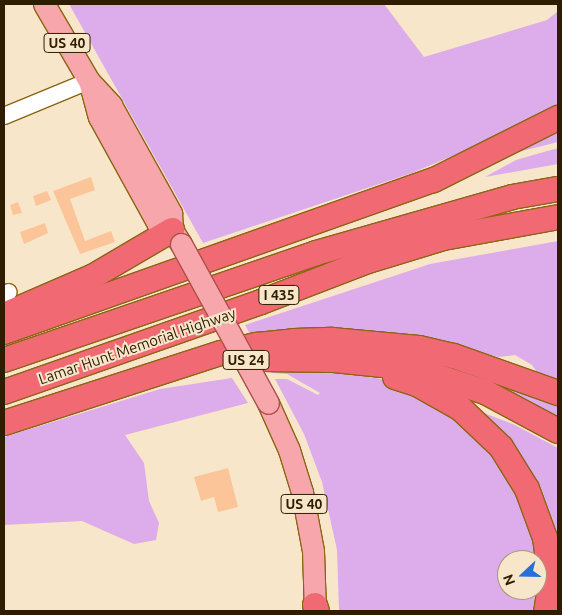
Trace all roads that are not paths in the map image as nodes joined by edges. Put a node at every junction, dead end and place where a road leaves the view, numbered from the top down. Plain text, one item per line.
1 (44, 4) edge
2 (89, 81) junction
3 (4, 116) edge
4 (558, 118) edge
5 (558, 189) edge
6 (558, 218) edge
7 (177, 237) junction
8 (4, 315) edge
9 (4, 332) edge
10 (4, 360) edge
11 (356, 362) junction
12 (138, 378) junction
13 (4, 392) edge
14 (558, 393) edge
15 (4, 423) edge
16 (558, 431) edge
17 (316, 609) edge
18 (546, 611) edge

1 - 2 main road, US 40
2 - 3 street
2 - 7 main road, US 40
4 - 9 highway
5 - 10 highway, Lamar Hunt Memorial Highway / I 435
6 - 13 highway, Lamar Hunt Memorial Highway / I 435
7 - 8 highway
7 - 17 main road, US 40, bridge
11 - 12 highway, US 24
11 - 16 highway, US 24
11 - 18 highway
12 - 14 highway
12 - 15 highway, US 24

